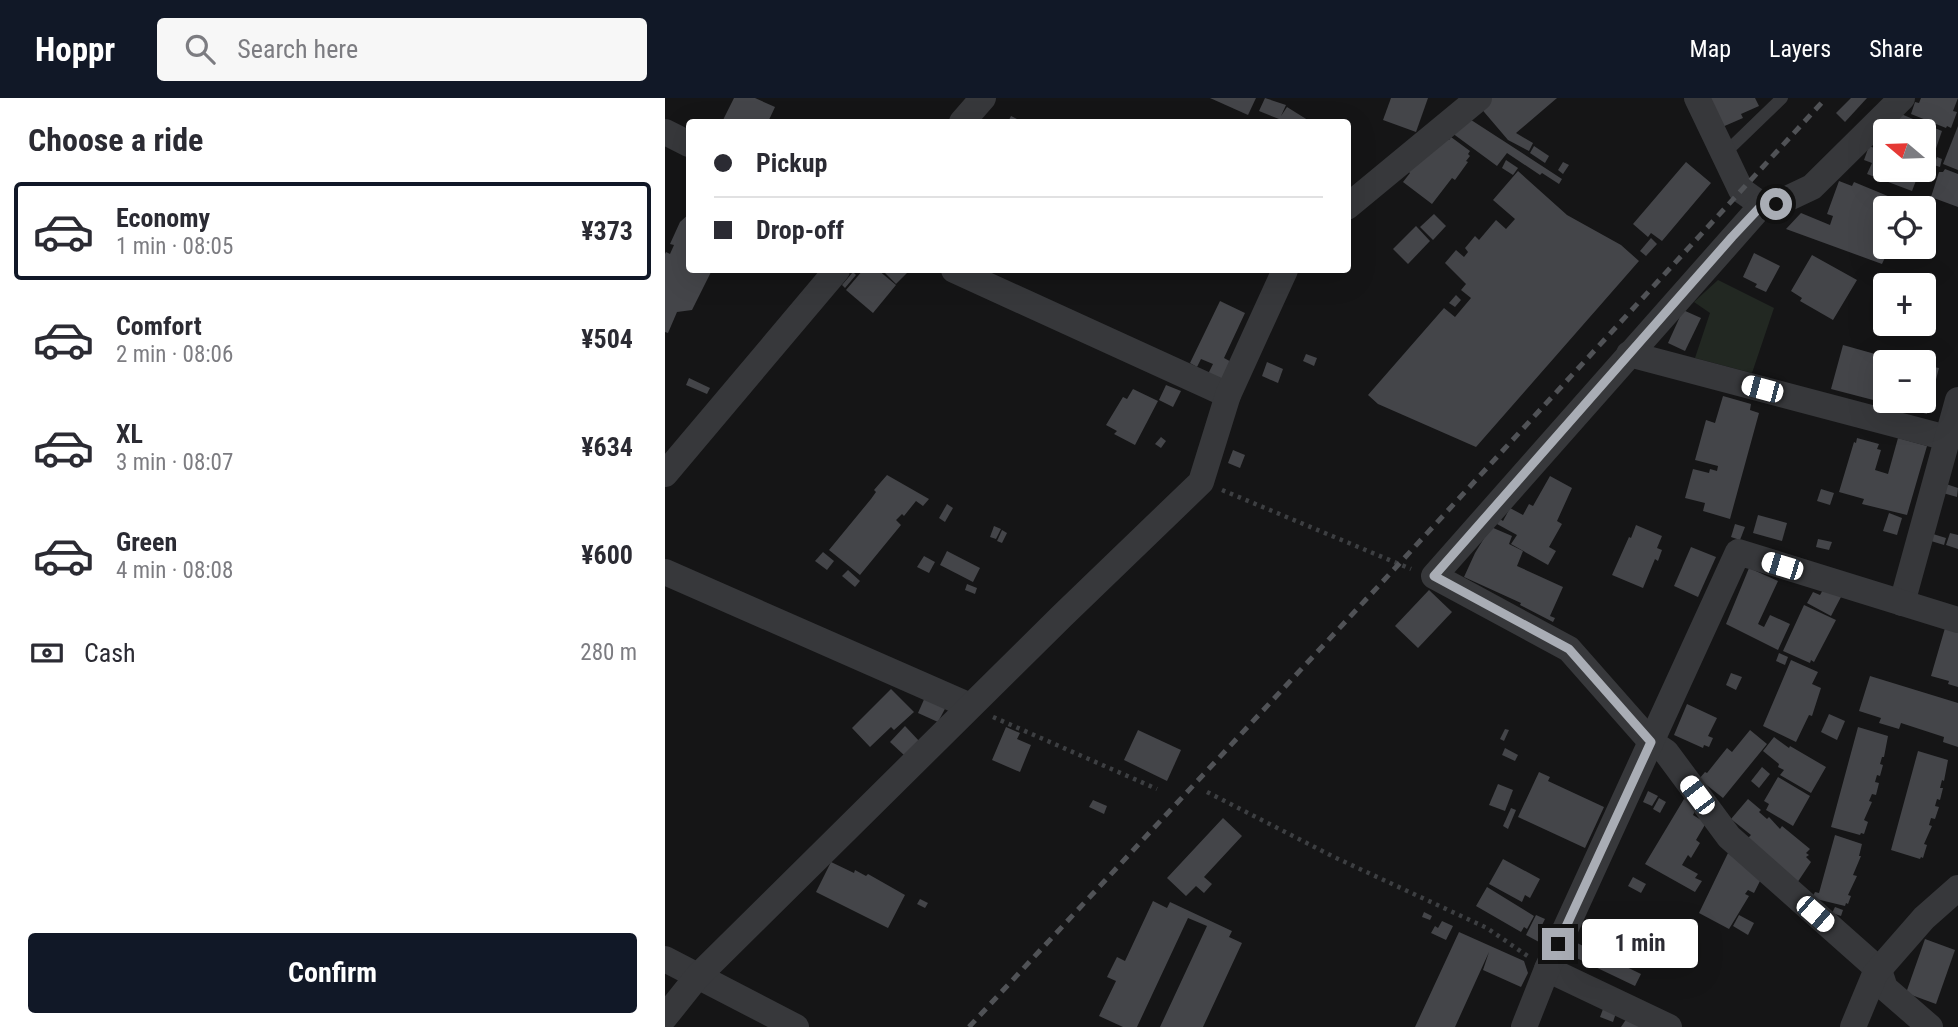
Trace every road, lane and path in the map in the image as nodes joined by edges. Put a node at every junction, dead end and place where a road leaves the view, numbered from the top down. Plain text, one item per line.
1 (982, 98) edge
2 (1479, 98) edge
3 (1697, 98) edge
4 (1782, 98) edge
5 (1902, 98) edge
6 (964, 119) edge
7 (665, 132) edge
8 (686, 142) edge
9 (1724, 155) junction
10 (1351, 203) edge
11 (1762, 205) junction
12 (834, 273) edge
13 (961, 273) edge
14 (1284, 273) edge
15 (1629, 354) junction
16 (1228, 395) junction
17 (1958, 400) edge
18 (1947, 438) junction
19 (665, 474) edge
20 (1201, 482) junction
21 (665, 572) edge
22 (1434, 576) junction
23 (1902, 603) junction
24 (1958, 620) edge
25 (970, 706) junction
26 (1651, 742) junction
27 (1157, 789) dead end
28 (1207, 792) dead end
29 (1958, 888) edge
30 (665, 959) edge
31 (1547, 969) junction
32 (1879, 970) junction
33 (697, 977) junction
34 (665, 1017) edge
35 (796, 1027) edge
36 (1524, 1027) edge
37 (1669, 1027) edge
38 (1853, 1027) edge
39 (1930, 1027) edge

1 - 6 street
2 - 10 street
3 - 9 street
4 - 9 lane
5 - 11 street
7 - 8 street
9 - 11 street
11 - 15 street
12 - 19 street
13 - 16 street
14 - 16 street
15 - 18 street
15 - 22 street
16 - 20 street
17 - 18 street
18 - 23 street
20 - 22 path
20 - 25 street
21 - 25 street
22 - 26 street
23 - 24 street
23 - 26 street
25 - 27 path
25 - 33 street
26 - 31 street
26 - 32 street
28 - 31 path
29 - 32 street
30 - 33 street
31 - 36 street
31 - 37 street
32 - 38 street
32 - 39 street
33 - 34 street
33 - 35 street

